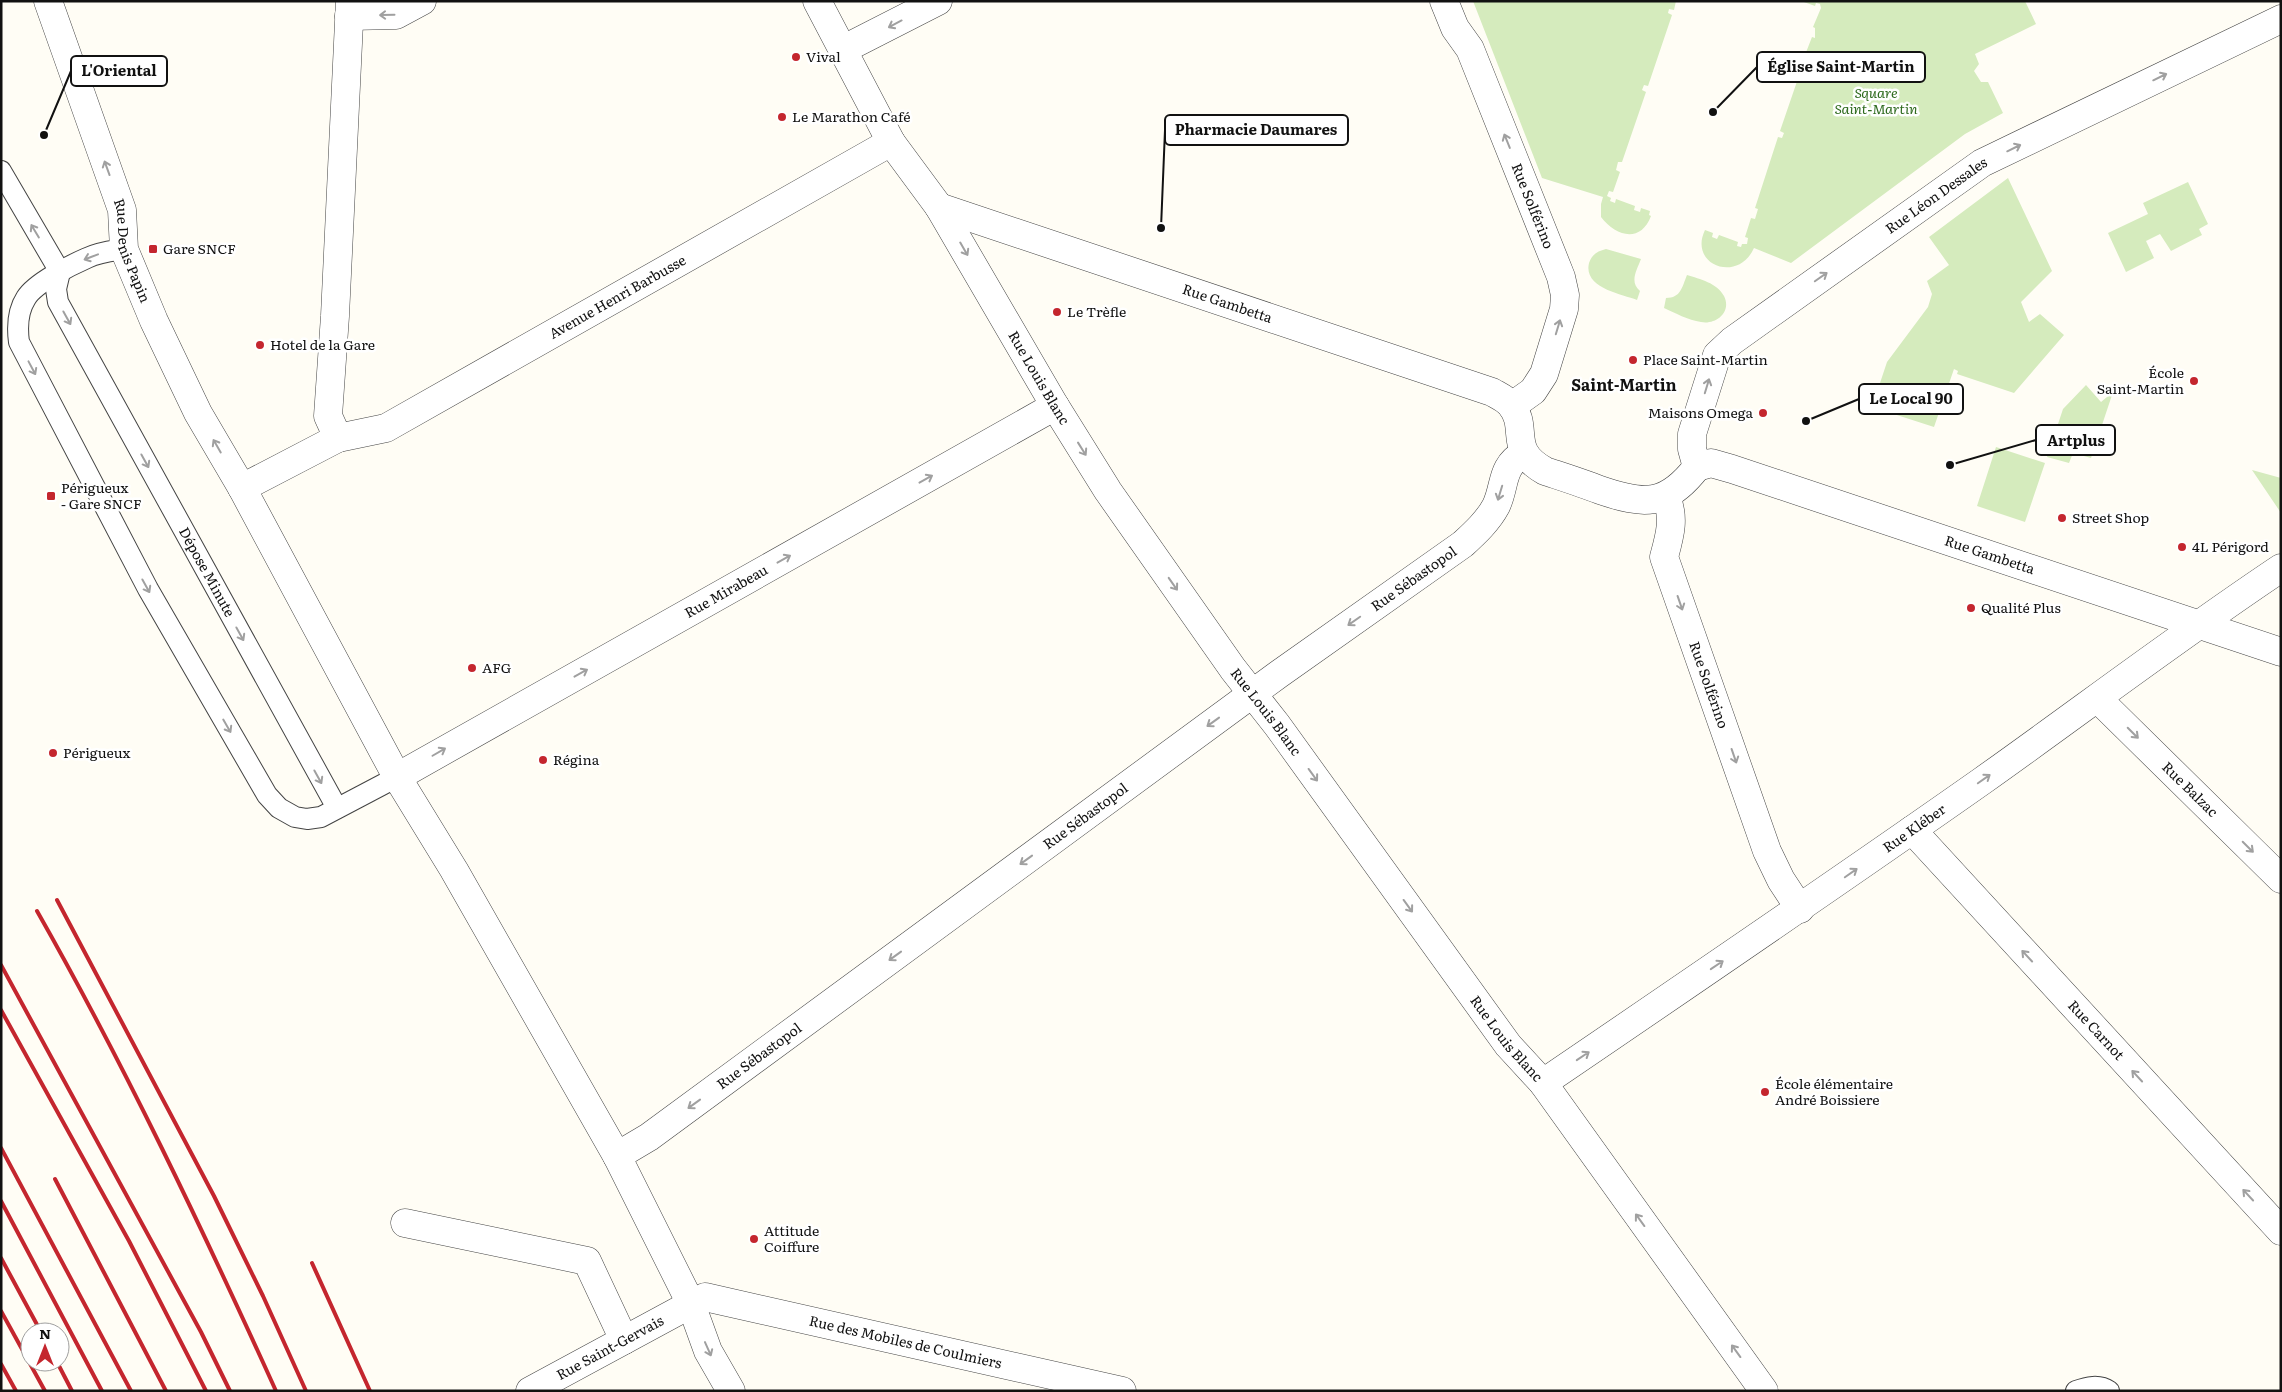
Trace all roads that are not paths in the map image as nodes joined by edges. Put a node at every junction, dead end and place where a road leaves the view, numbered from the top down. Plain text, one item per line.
1 (48, 1) edge
2 (422, 1) edge
3 (818, 1) edge
4 (938, 1) edge
5 (1444, 1) edge
6 (350, 8) edge
7 (2281, 19) edge
8 (844, 50) junction
9 (891, 142) junction
10 (1, 172) edge
11 (939, 207) junction
12 (124, 249) junction
13 (60, 272) junction
14 (1055, 406) junction
15 (1512, 406) junction
16 (338, 438) junction
17 (1524, 453) junction
18 (1697, 467) junction
19 (242, 488) junction
20 (1666, 496) junction
21 (2281, 568) edge
22 (2196, 624) junction
23 (2281, 652) edge
24 (1252, 694) junction
25 (2098, 699) junction
26 (397, 777) junction
27 (337, 808) junction
28 (1912, 830) junction
29 (2281, 879) edge
30 (1800, 909) junction
31 (1543, 1083) junction
32 (617, 1156) junction
33 (405, 1223) dead end
34 (2281, 1231) edge
35 (691, 1304) junction
36 (624, 1340) junction
37 (530, 1391) edge
38 (731, 1391) edge
39 (1122, 1391) edge
40 (1764, 1391) edge
41 (2076, 1391) edge
42 (2109, 1391) edge

12 -> 1 street, Rue Denis Papin
2 -> 6 street
3 - 8 street, Rue Louis Blanc
4 -> 8 street
15 -> 5 street, Rue Solférino
6 - 16 street
18 -> 7 street, Rue Léon Dessales
8 - 9 street, Rue Louis Blanc
9 - 11 street, Rue Louis Blanc
9 - 16 street, Avenue Henri Barbusse
13 -> 10 lane
11 -> 14 street, Rue Louis Blanc
11 - 15 street, Rue Gambetta
12 -> 13 lane
19 -> 12 street, Rue Denis Papin
13 -> 27 lane, Dépose Minute
13 -> 27 lane
14 -> 24 street, Rue Louis Blanc
26 -> 14 street, Rue Mirabeau
15 - 17 street
16 - 19 street, Avenue Henri Barbusse
17 - 20 street
17 -> 24 street, Rue Sébastopol
18 - 20 street
18 - 22 street, Rue Gambetta
19 - 26 street, Rue Denis Papin
20 -> 30 street, Rue Solférino
21 - 22 street, Rue Kléber
22 - 23 street, Rue Gambetta
22 - 25 street, Rue Kléber
24 -> 31 street, Rue Louis Blanc
24 -> 32 street, Rue Sébastopol
28 -> 25 street, Rue Kléber
25 -> 29 street, Rue Balzac
26 - 27 lane
26 - 32 street, Rue Denis Papin
30 -> 28 street, Rue Kléber
34 -> 28 street, Rue Carnot
31 -> 30 street, Rue Kléber
40 -> 31 street, Rue Louis Blanc
32 - 35 street, Rue Denis Papin
33 - 36 street
35 - 36 street, Rue Saint-Gervais
35 -> 38 street, Rue Denis Papin
35 - 39 street, Rue des Mobiles de Coulmiers
36 - 37 street, Rue Saint-Gervais
41 - 42 lane

